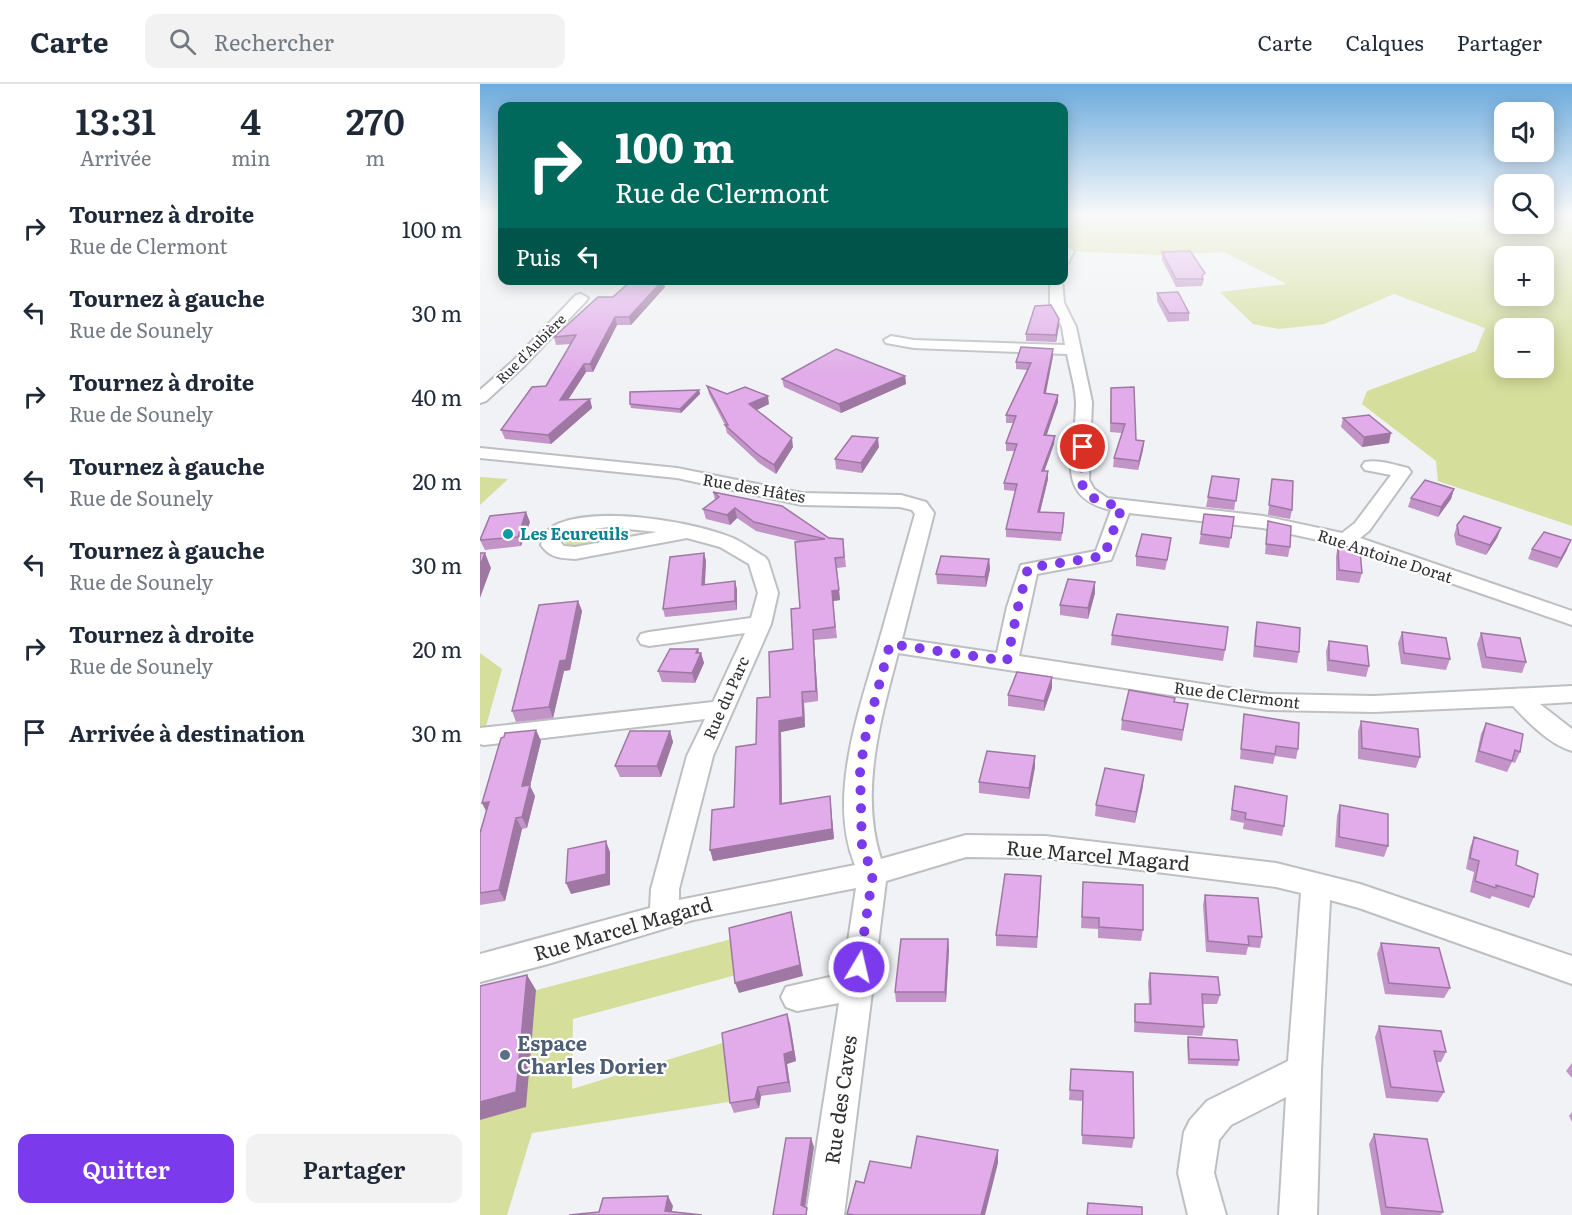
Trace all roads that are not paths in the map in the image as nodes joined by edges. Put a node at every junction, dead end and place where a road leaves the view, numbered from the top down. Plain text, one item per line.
1 (1056, 285) edge
2 (581, 298) dead end
3 (891, 340) dead end
4 (1074, 350) junction
5 (480, 398) edge
6 (480, 453) edge
7 (1371, 466) dead end
8 (1122, 507) junction
9 (683, 533) junction
10 (1346, 540) junction
11 (1572, 618) edge
12 (760, 624) junction
13 (649, 639) dead end
14 (890, 644) junction
15 (1007, 661) junction
16 (1572, 694) edge
17 (1519, 698) junction
18 (721, 709) junction
19 (484, 736) dead end
20 (1572, 742) edge
21 (873, 873) junction
22 (1316, 884) junction
23 (664, 916) junction
24 (480, 968) edge
25 (1572, 970) edge
26 (856, 986) junction
27 (797, 997) dead end
28 (1304, 1070) junction
29 (825, 1215) edge
30 (1207, 1215) edge
31 (1298, 1215) edge

1 - 4 street, Rue Antoine Dorat
2 - 5 street, Rue d'Aubière
3 - 4 street
4 - 8 street, Rue Antoine Dorat
6 - 14 street, Rue des Hâtes
7 - 10 street
8 - 10 street, Rue Antoine Dorat
8 - 15 street
9 - 9 street, Rue du Parc
9 - 12 street, Rue du Parc
10 - 11 street, Rue Antoine Dorat
12 - 13 street
12 - 18 street, Rue du Parc
14 - 15 street, Rue de Clermont
14 - 21 street
15 - 17 street, Rue de Clermont
16 - 17 street
17 - 20 street
18 - 19 street
18 - 23 street, Rue du Parc
21 - 22 street, Rue Marcel Magard
21 - 23 street, Rue Marcel Magard
21 - 26 street, Rue des Caves
22 - 25 street, Rue Marcel Magard
22 - 28 street
23 - 24 street, Rue Marcel Magard
26 - 27 street
26 - 29 street, Rue des Caves
28 - 30 street
28 - 31 street

